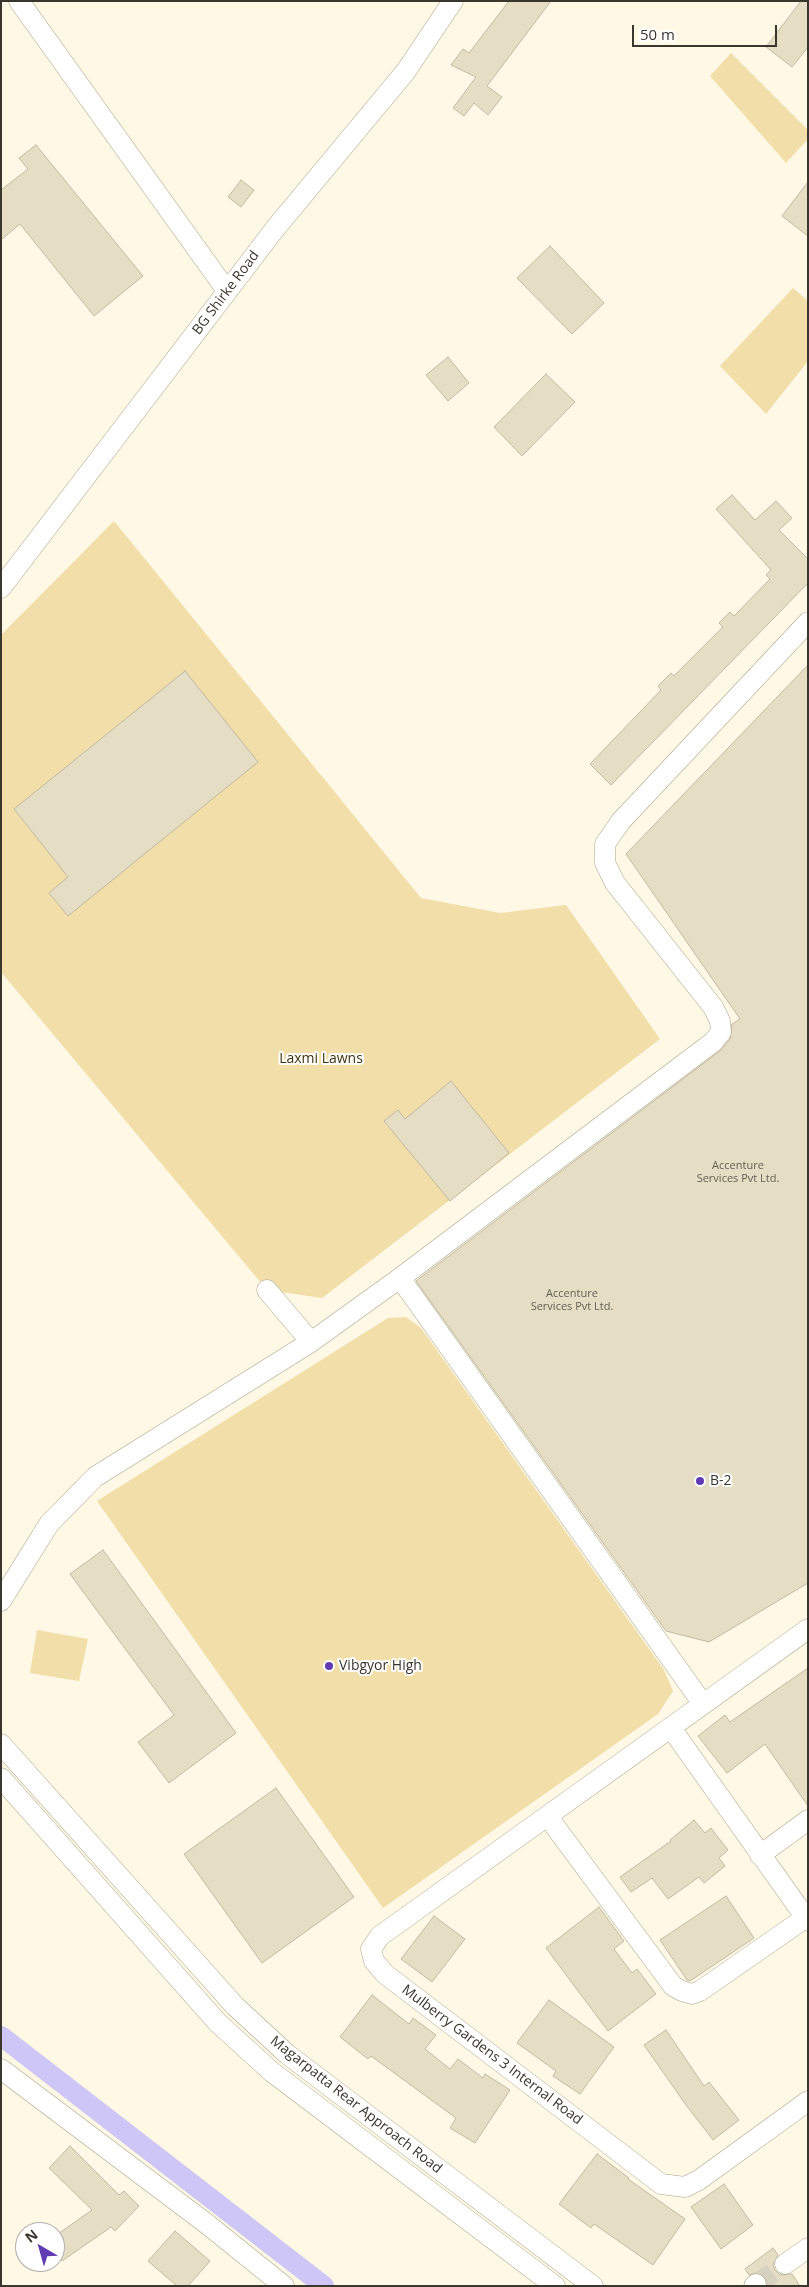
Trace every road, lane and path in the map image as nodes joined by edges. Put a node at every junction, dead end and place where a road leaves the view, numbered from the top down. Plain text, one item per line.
1 (20, 1) edge
2 (453, 1) edge
3 (228, 291) junction
4 (1, 588) edge
5 (808, 622) edge
6 (400, 1278) junction
7 (267, 1290) dead end
8 (311, 1342) junction
9 (1, 1601) edge
10 (808, 1629) edge
11 (703, 1704) junction
12 (671, 1728) junction
13 (1, 1744) edge
14 (1, 1778) edge
15 (548, 1817) junction
16 (808, 1820) edge
17 (760, 1854) junction
18 (806, 1919) edge
19 (1, 2069) edge
20 (808, 2101) edge
21 (808, 2248) edge
22 (785, 2264) tunnel mouth
23 (284, 2286) edge
24 (555, 2286) edge
25 (593, 2286) edge

1 - 3 street
2 - 3 street, BG Shirke Road
3 - 4 street, BG Shirke Road
5 - 6 street
6 - 8 street
6 - 11 street
7 - 8 street
8 - 9 street
10 - 11 street, Mulberry Gardens 3 Internal Road
11 - 12 street, Mulberry Gardens 3 Internal Road
12 - 15 street, Mulberry Gardens 3 Internal Road
12 - 17 street
13 - 25 street, Magarpatta Rear Approach Road
14 - 24 street, Magarpatta Rear Approach Road
15 - 18 street
15 - 20 street, Mulberry Gardens 3 Internal Road
16 - 17 street
17 - 18 street
19 - 23 street
21 - 22 street

